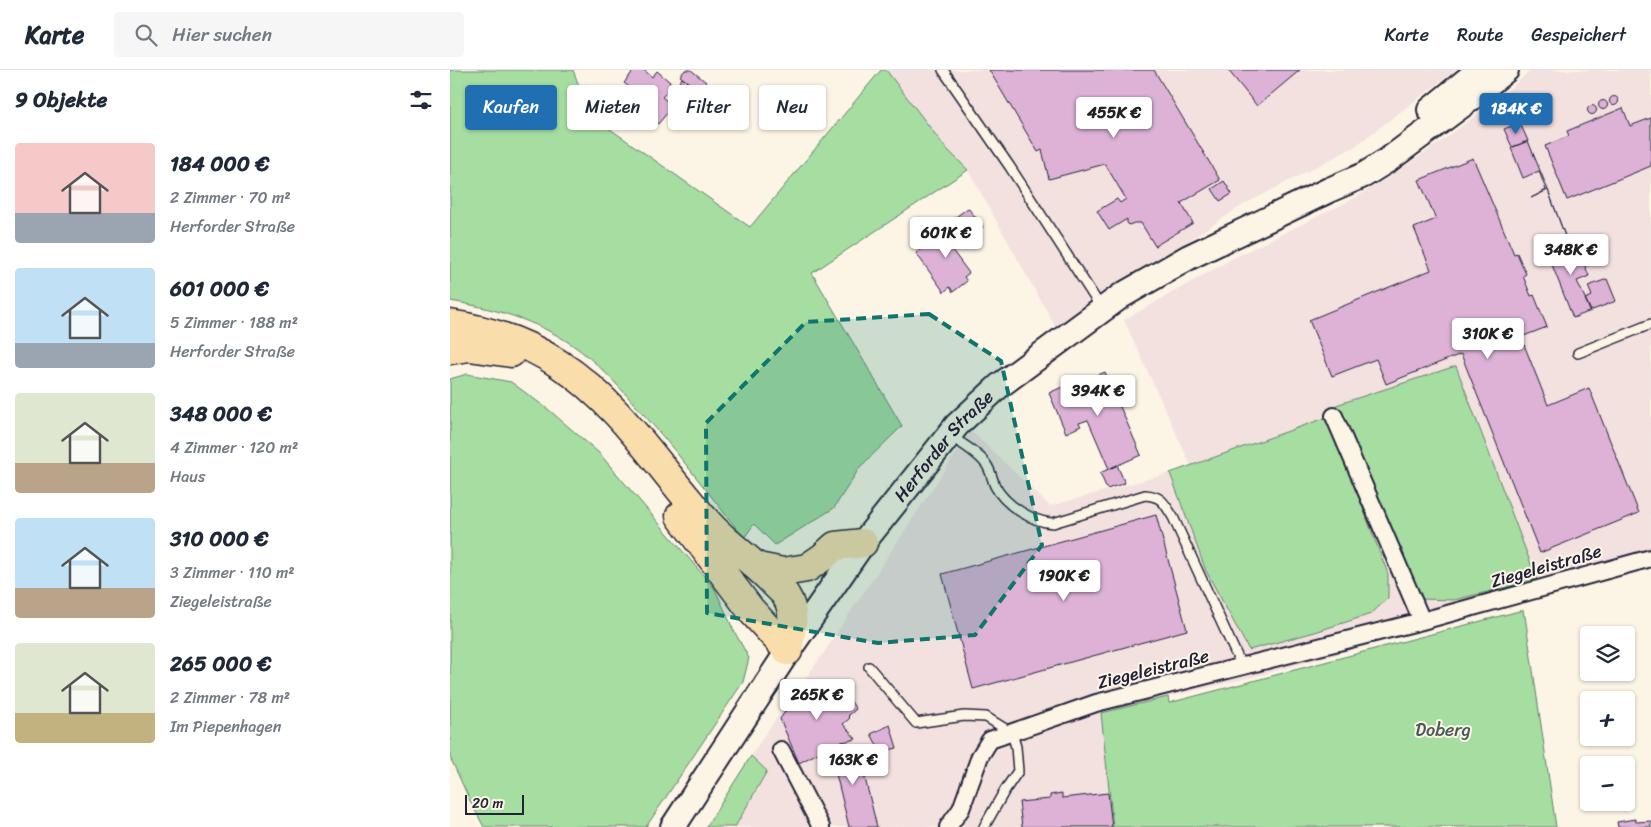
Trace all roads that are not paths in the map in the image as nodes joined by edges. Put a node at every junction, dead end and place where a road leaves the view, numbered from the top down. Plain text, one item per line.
1 (943, 70) edge
2 (1478, 70) edge
3 (1506, 70) edge
4 (1329, 190) junction
5 (1102, 310) junction
6 (450, 324) edge
7 (1651, 324) edge
8 (450, 350) edge
9 (1578, 353) dead end
10 (1334, 416) dead end
11 (949, 435) junction
12 (863, 543) junction
13 (1651, 558) edge
14 (758, 567) junction
15 (1422, 622) junction
16 (788, 651) junction
17 (869, 667) dead end
18 (1242, 667) junction
19 (1012, 732) junction
20 (781, 750) dead end
21 (673, 827) edge
22 (821, 827) edge
23 (948, 827) edge
24 (984, 827) edge

1 - 5 lane
2 - 4 main road, Herforder Straße
3 - 4 main road, Herforder Straße
4 - 5 main road, Herforder Straße
5 - 11 main road, Herforder Straße
6 - 14 highway
7 - 9 lane
8 - 16 highway
10 - 15 street
11 - 12 main road, Herforder Straße
11 - 18 lane
12 - 14 highway
12 - 16 main road, Herforder Straße
13 - 15 street, Ziegeleistraße
14 - 16 highway
15 - 18 street, Ziegeleistraße
16 - 21 main road, Herforder Straße
17 - 19 lane
18 - 19 street, Ziegeleistraße
19 - 23 street, Ziegeleistraße
19 - 24 lane
20 - 22 street

